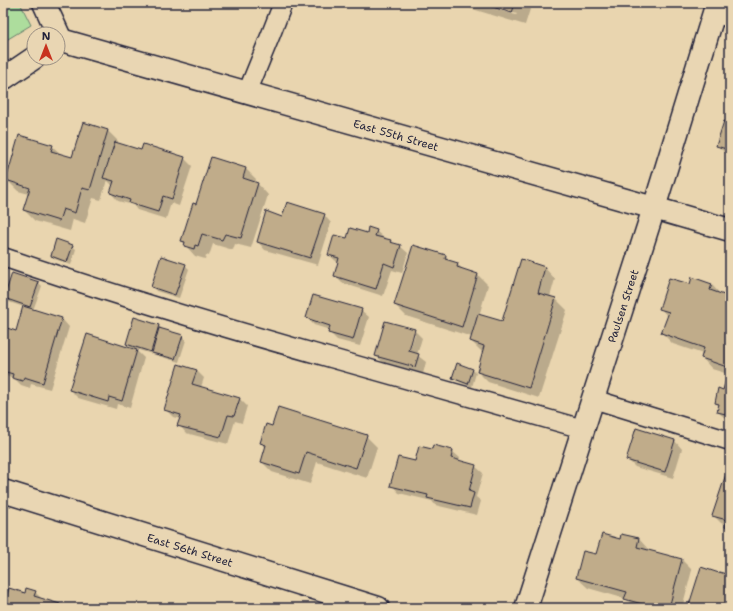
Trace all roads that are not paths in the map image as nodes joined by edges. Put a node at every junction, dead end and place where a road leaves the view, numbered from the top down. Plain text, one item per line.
1 (44, 3) edge
2 (283, 3) edge
3 (720, 11) edge
4 (53, 26) edge
5 (66, 43) edge
6 (26, 63) edge
7 (3, 79) edge
8 (247, 93) junction
9 (654, 208) junction
10 (730, 230) edge
11 (3, 257) edge
12 (593, 399) junction
13 (583, 429) junction
14 (730, 441) edge
15 (3, 491) edge
16 (378, 608) edge
17 (526, 608) edge

1 - 4 street
2 - 8 lane
3 - 9 street, Paulsen Street
5 - 8 street, East 55th Street
6 - 7 street
8 - 9 street, East 55th Street
9 - 10 street, East 55th Street
9 - 12 street, Paulsen Street
11 - 13 lane
12 - 13 street, Paulsen Street
12 - 14 lane
13 - 17 street, Paulsen Street
15 - 16 street, East 56th Street

